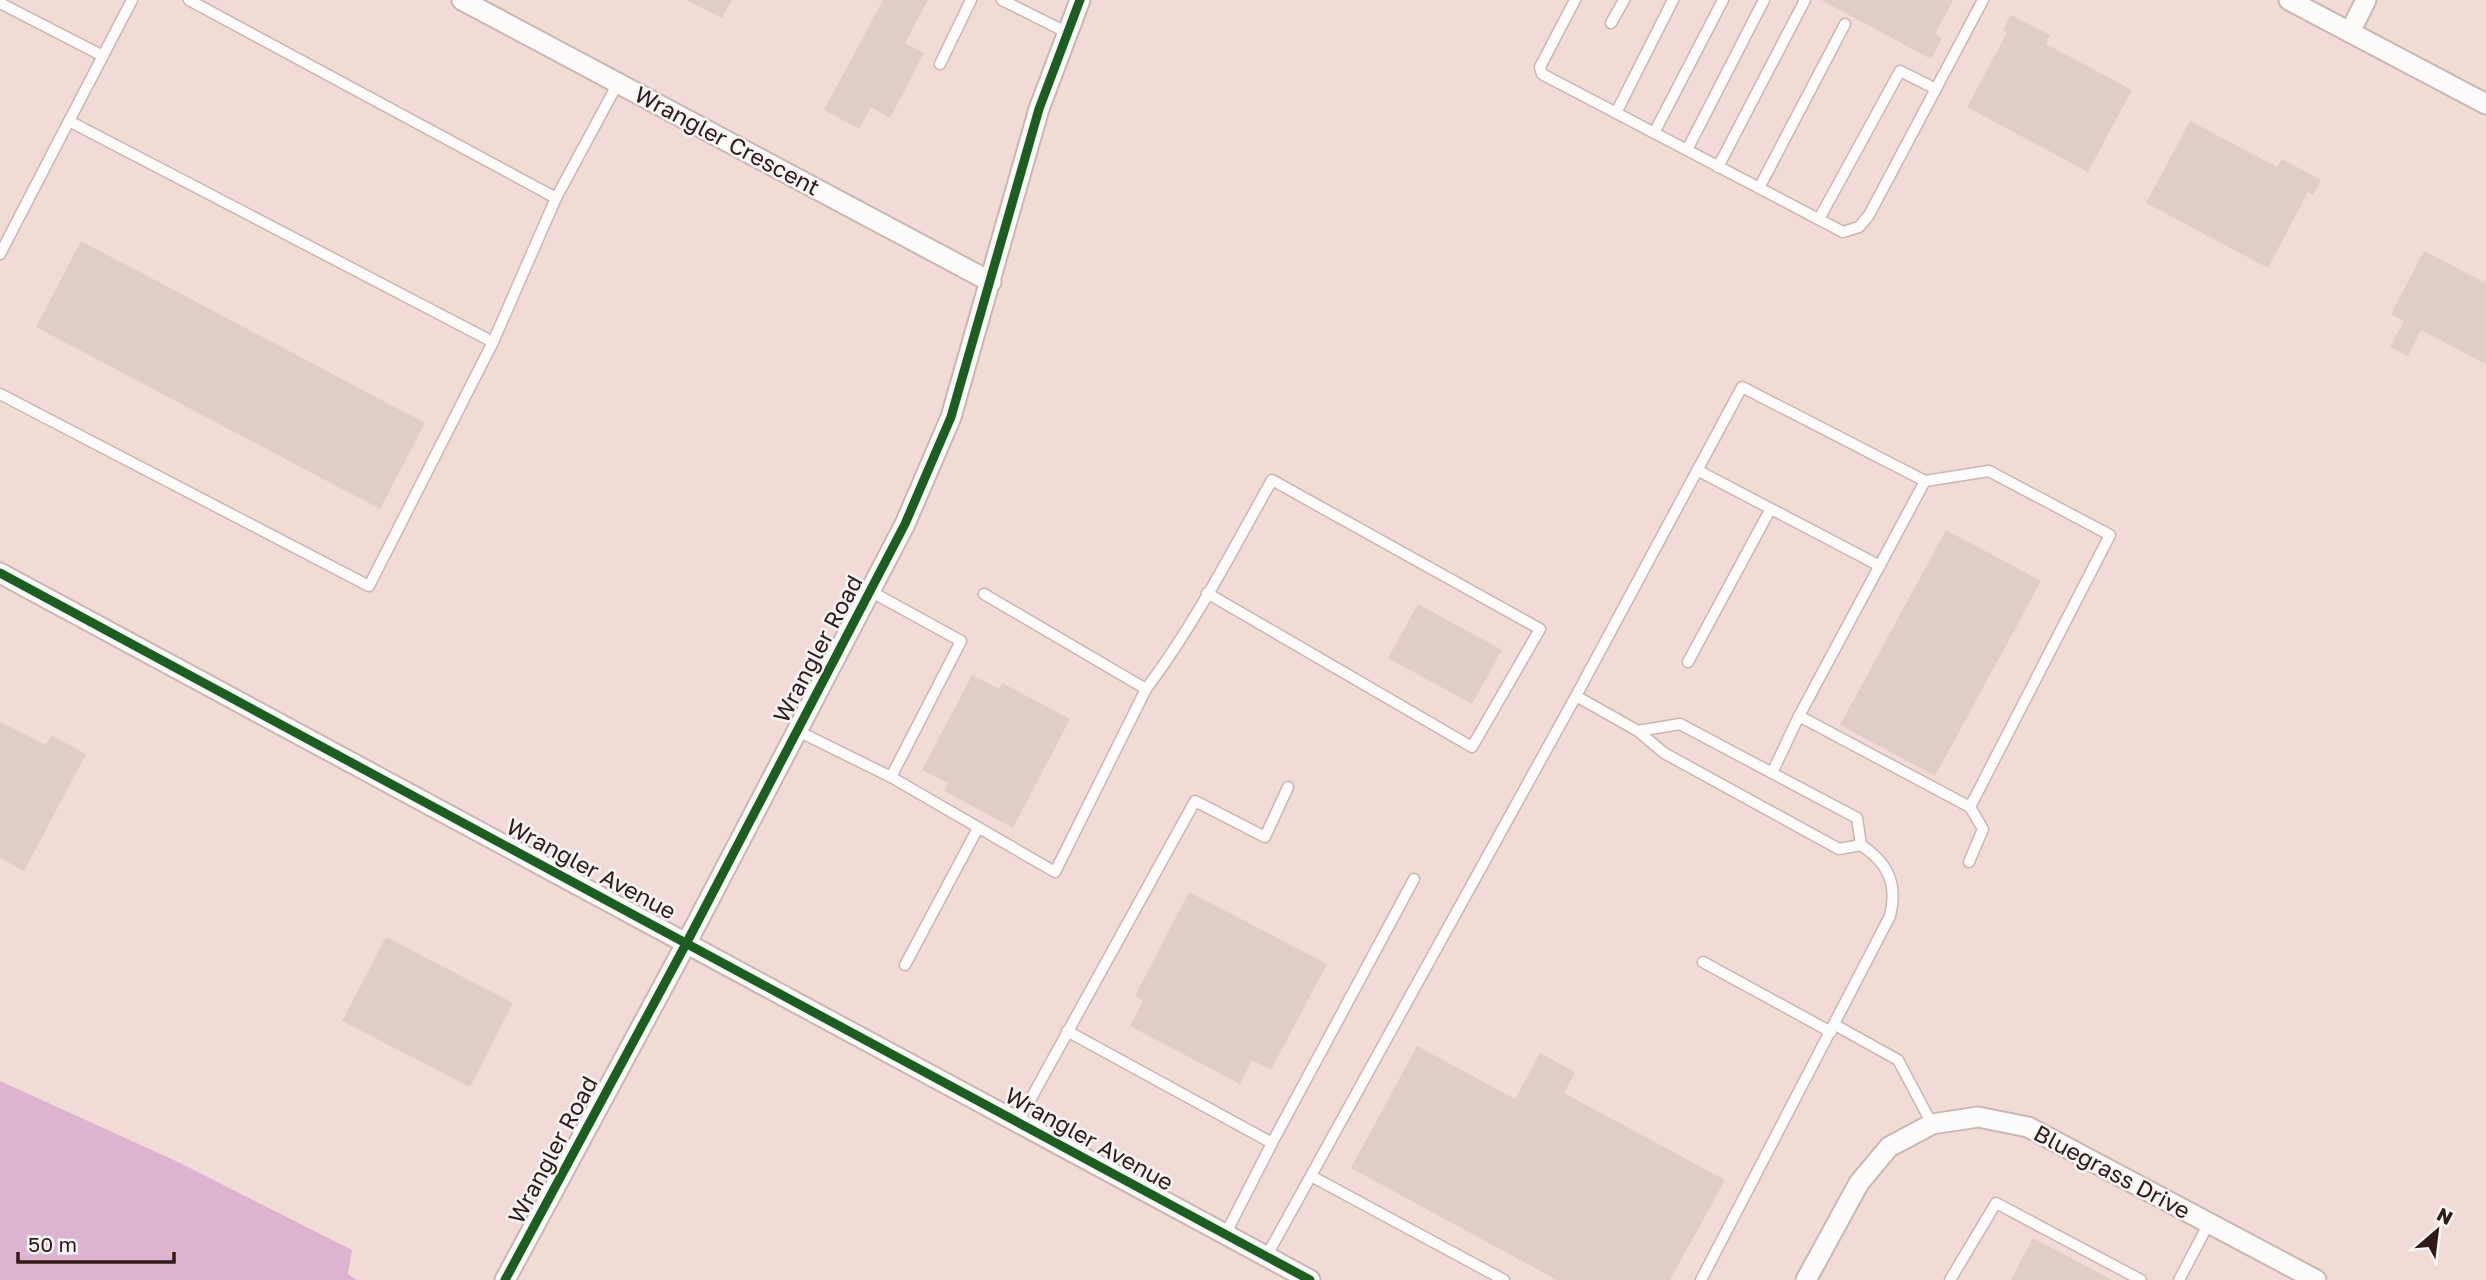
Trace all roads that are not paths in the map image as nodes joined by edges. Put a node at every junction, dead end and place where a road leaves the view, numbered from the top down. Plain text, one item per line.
1 (132, 0) edge
2 (189, 0) edge
3 (462, 0) edge
4 (971, 0) edge
5 (1002, 0) edge
6 (1080, 0) edge
7 (1575, 0) edge
8 (1624, 0) edge
9 (1673, 0) edge
10 (1723, 0) edge
11 (1764, 0) edge
12 (1805, 0) edge
13 (1983, 0) edge
14 (2289, 0) edge
15 (2366, 0) edge
16 (0, 3) edge
17 (1611, 23) dead end
18 (1845, 24) dead end
19 (2350, 32) junction
20 (1068, 33) junction
21 (103, 56) junction
22 (940, 65) dead end
23 (618, 83) junction
24 (1936, 89) junction
25 (2486, 104) edge
26 (1616, 113) junction
27 (69, 121) junction
28 (1654, 133) junction
29 (1687, 150) junction
30 (1718, 166) junction
31 (1759, 188) junction
32 (556, 198) junction
33 (1819, 219) junction
34 (0, 254) edge
35 (991, 282) junction
36 (493, 342) junction
37 (0, 394) edge
38 (1697, 470) junction
39 (1925, 481) junction
40 (1770, 510) junction
41 (1880, 566) junction
42 (0, 573) edge
43 (870, 591) junction
44 (1208, 593) junction
45 (984, 594) dead end
46 (1688, 662) dead end
47 (1146, 689) junction
48 (1576, 696) junction
49 (1798, 716) junction
50 (797, 731) junction
51 (1638, 731) junction
52 (1772, 773) junction
53 (891, 777) junction
54 (1289, 788) dead end
55 (1970, 807) junction
56 (978, 828) junction
57 (1861, 845) junction
58 (1969, 862) dead end
59 (1414, 879) dead end
60 (687, 942) junction
61 (1703, 962) dead end
62 (905, 965) dead end
63 (1833, 1028) junction
64 (1067, 1031) junction
65 (1018, 1122) junction
66 (1932, 1124) junction
67 (1272, 1143) junction
68 (1313, 1177) junction
69 (2209, 1223) junction
70 (1226, 1235) junction
71 (1266, 1257) junction
72 (2291, 1274) edge
73 (505, 1280) edge
74 (1310, 1280) edge
75 (1504, 1280) edge
76 (1701, 1280) edge
77 (1806, 1280) edge
78 (1950, 1280) edge
79 (2141, 1280) edge
80 (2179, 1280) edge
81 (2316, 1280) edge

1 - 21 lane
2 - 32 lane
3 - 23 street, Wrangler Crescent
4 - 22 lane
5 - 20 lane
6 - 20 street, Wrangler Road
7 - 26 lane
8 - 17 lane
9 - 26 lane
10 - 28 lane
11 - 29 lane
12 - 30 lane
13 - 24 lane
14 - 19 street
15 - 19 street
16 - 21 lane
18 - 31 lane
19 - 25 street
20 - 35 street, Wrangler Road
21 - 27 lane
23 - 32 lane
23 - 35 street, Wrangler Crescent
24 - 33 lane
24 - 33 lane
26 - 28 lane
27 - 34 lane
27 - 36 lane
28 - 29 lane
29 - 30 lane
30 - 31 lane
31 - 33 lane
32 - 36 lane
35 - 43 street, Wrangler Road
36 - 37 lane
38 - 39 lane
38 - 40 lane
38 - 48 lane
39 - 41 lane
39 - 55 lane
40 - 41 lane
40 - 46 lane
41 - 49 lane
42 - 60 street, Wrangler Avenue
43 - 50 street, Wrangler Road
43 - 53 lane
44 - 44 lane
44 - 47 lane
45 - 47 lane
47 - 56 lane
48 - 51 lane
48 - 68 lane
49 - 52 lane
49 - 55 lane
50 - 53 lane
50 - 60 street, Wrangler Road
51 - 52 lane
51 - 57 lane
52 - 57 lane
53 - 56 lane
54 - 64 lane
55 - 58 lane
56 - 62 lane
57 - 63 lane
59 - 67 lane
60 - 65 street, Wrangler Avenue
60 - 73 street, Wrangler Road
61 - 63 lane
63 - 66 lane
63 - 76 lane
64 - 65 lane
64 - 67 lane
65 - 70 street, Wrangler Avenue
66 - 69 street, Bluegrass Drive
66 - 77 street, Bluegrass Drive
67 - 70 lane
68 - 71 lane
68 - 75 lane
69 - 72 street, Bluegrass Drive
69 - 80 lane
70 - 71 street, Wrangler Avenue
71 - 74 street, Wrangler Avenue
72 - 81 street, Bluegrass Drive
78 - 79 lane

